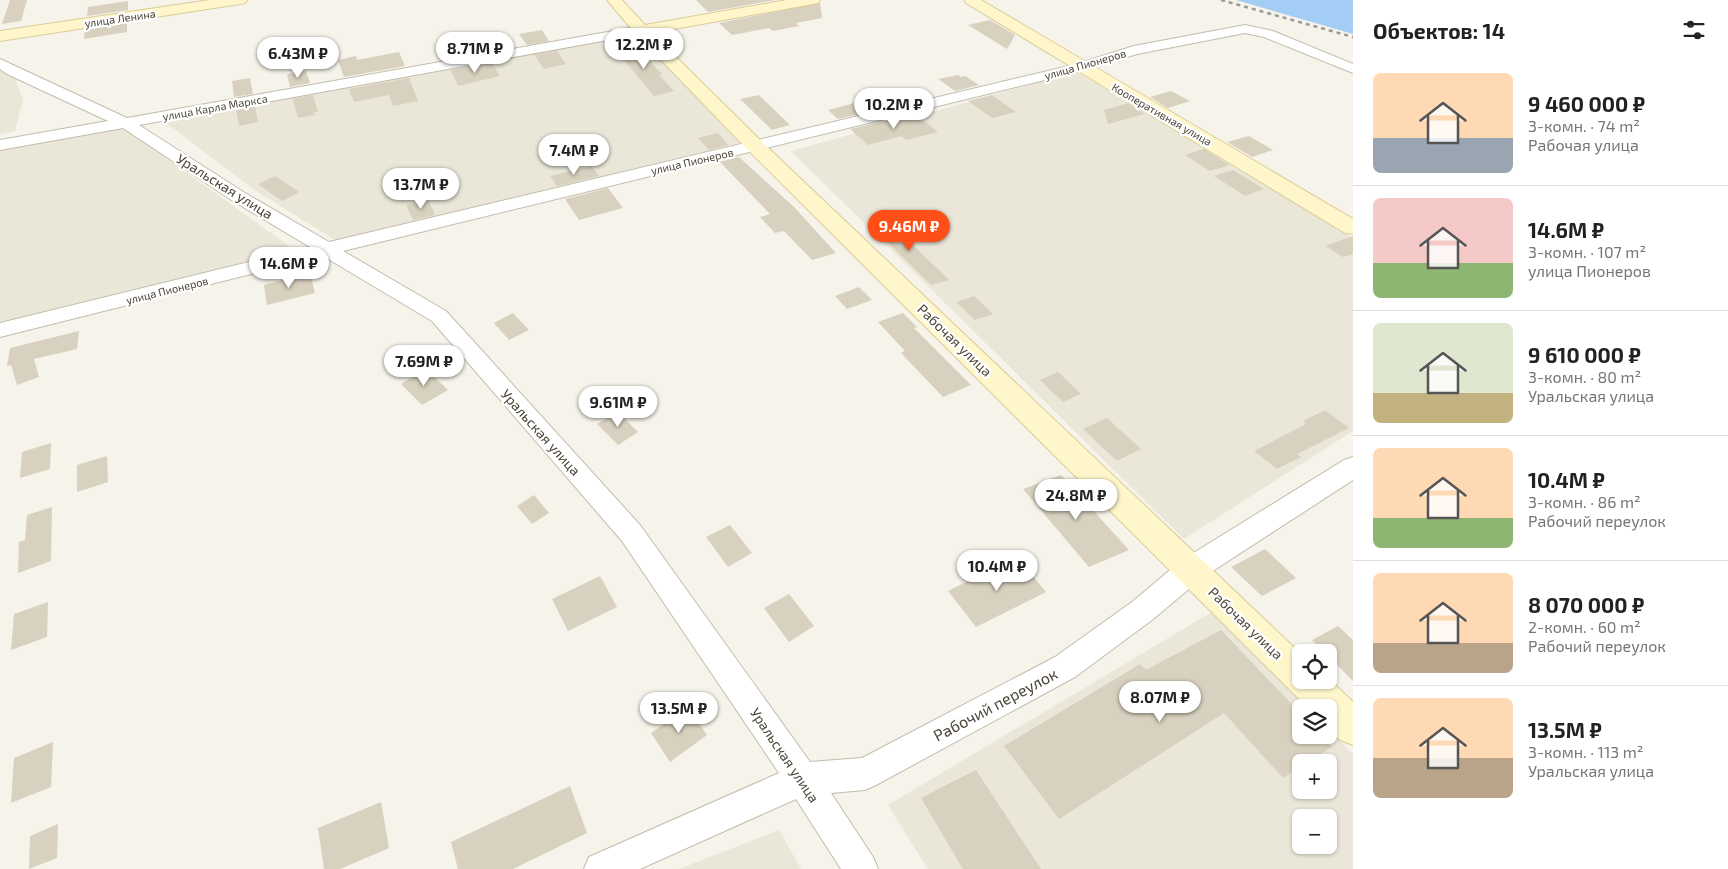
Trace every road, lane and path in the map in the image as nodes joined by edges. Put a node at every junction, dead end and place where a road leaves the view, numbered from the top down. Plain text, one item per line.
1 (240, 0) edge
2 (614, 0) edge
3 (813, 0) edge
4 (971, 0) edge
5 (640, 30) junction
6 (0, 36) edge
7 (0, 63) edge
8 (1082, 67) junction
9 (1353, 69) edge
10 (126, 123) junction
11 (0, 145) edge
12 (755, 146) junction
13 (1353, 228) edge
14 (326, 249) junction
15 (0, 330) edge
16 (1353, 467) edge
17 (1192, 569) junction
18 (1292, 668) edge
19 (1313, 689) edge
20 (1353, 727) edge
21 (802, 779) junction
22 (601, 869) edge
23 (861, 869) edge

1 - 6 main road, улица Ленина
2 - 5 main road, Рабочая улица
3 - 5 main road, улица Карла Маркса
4 - 8 main road, Кооперативная улица
5 - 10 street, улица Карла Маркса
5 - 12 main road, Рабочая улица
7 - 10 street, Уральская улица
8 - 9 street, улица Пионеров
8 - 12 street, улица Пионеров
8 - 13 main road, Кооперативная улица
10 - 11 street, улица Карла Маркса
10 - 14 street, Уральская улица
12 - 14 street, улица Пионеров
12 - 17 main road, Рабочая улица
14 - 15 street, улица Пионеров
14 - 21 street, Уральская улица
16 - 17 street, Рабочий переулок
17 - 18 main road, Рабочая улица
17 - 21 street, Рабочий переулок
19 - 20 main road
21 - 22 street, Рабочий переулок
21 - 23 street, Уральская улица

